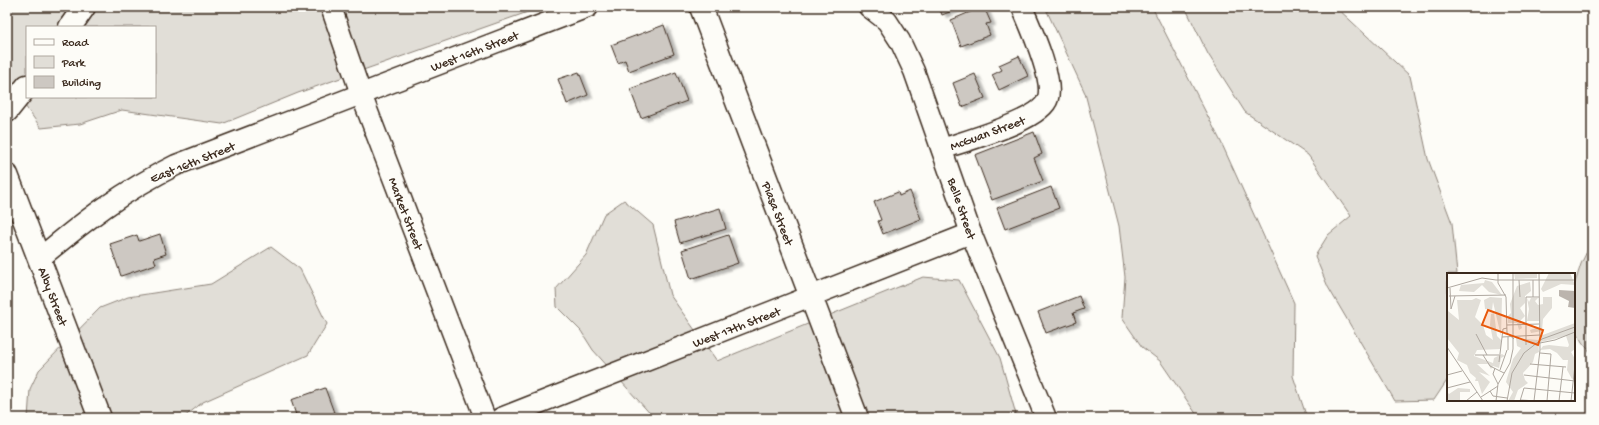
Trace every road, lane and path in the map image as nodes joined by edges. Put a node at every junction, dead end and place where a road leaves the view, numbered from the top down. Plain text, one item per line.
1 (84, 7) edge
2 (331, 7) edge
3 (588, 7) edge
4 (701, 7) edge
5 (869, 7) edge
6 (1022, 7) edge
7 (71, 26) edge
8 (362, 94) junction
9 (942, 149) junction
10 (7, 175) edge
11 (971, 233) junction
12 (39, 259) junction
13 (810, 296) junction
14 (100, 418) edge
15 (485, 418) edge
16 (501, 418) edge
17 (856, 418) edge
18 (1046, 418) edge

1 - 7 main road
2 - 8 street, Market Street
3 - 8 street, West 16th Street
4 - 13 main road, Piasa Street
5 - 9 street, Belle Street
6 - 9 street, McGuan Street
8 - 12 street, East 16th Street
8 - 15 street, Market Street
9 - 11 street, Belle Street
10 - 12 main road, Alby Street
11 - 13 street, West 17th Street
11 - 18 street, Belle Street
12 - 14 main road, Alby Street
13 - 16 street, West 17th Street
13 - 17 main road, Piasa Street

